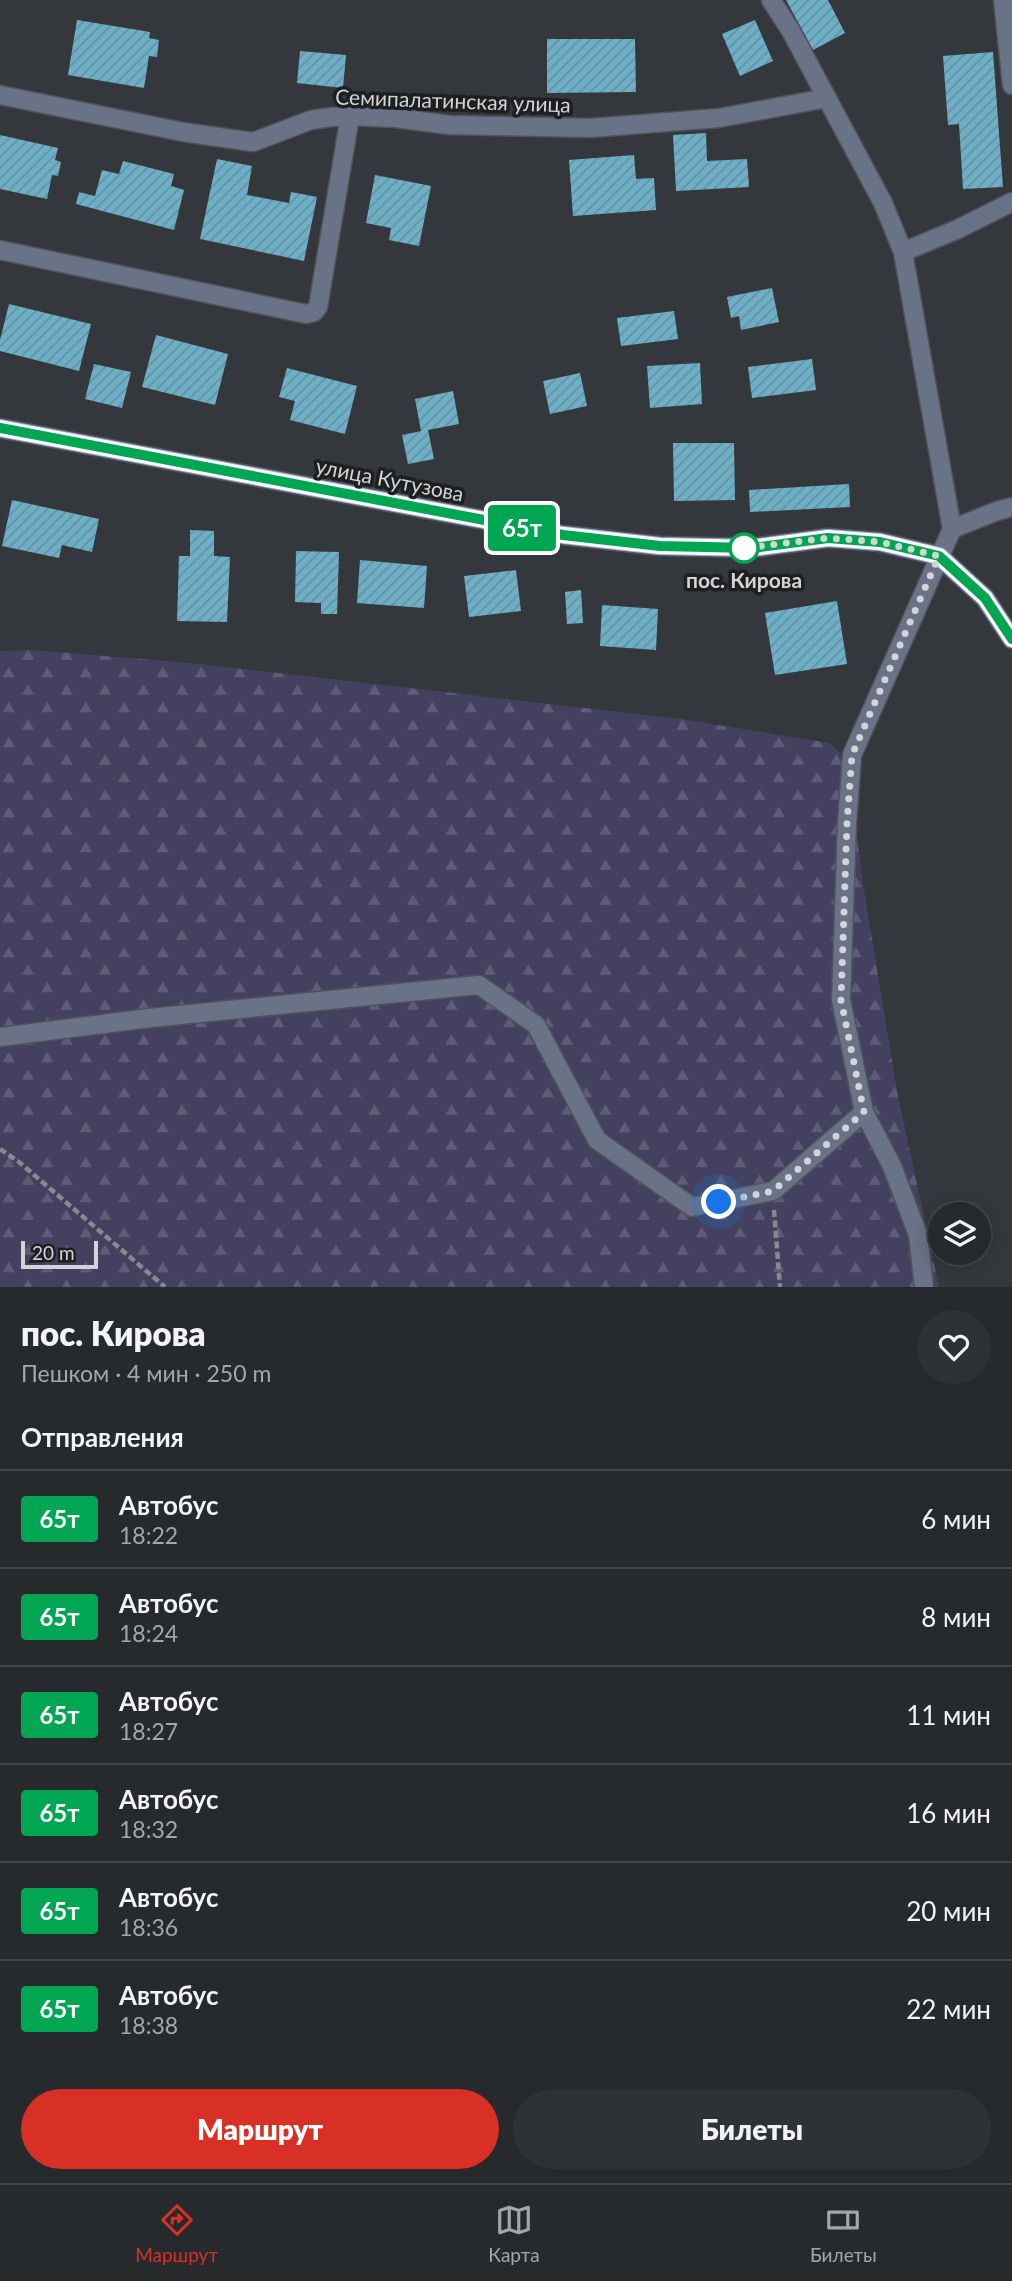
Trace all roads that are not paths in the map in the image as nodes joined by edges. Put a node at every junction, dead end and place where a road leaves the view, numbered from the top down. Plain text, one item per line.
1 (771, 0) edge
2 (1003, 0) edge
3 (1012, 85) edge
4 (0, 95) edge
5 (827, 98) junction
6 (350, 116) junction
7 (1012, 202) edge
8 (0, 250) edge
9 (903, 252) junction
10 (0, 428) edge
11 (1012, 507) edge
12 (952, 529) junction
13 (939, 556) junction
14 (1012, 639) edge
15 (0, 1037) edge
16 (864, 1112) junction
17 (924, 1287) edge

1 - 5 street
2 - 3 street
4 - 6 street, Семипалатинская улица
5 - 6 street, Семипалатинская улица
5 - 9 street
6 - 8 street
7 - 9 street
9 - 12 street
10 - 13 main road, улица Кутузова
11 - 12 street
12 - 13 street
13 - 14 main road, улица Кутузова
13 - 16 street
15 - 16 street
16 - 17 street

